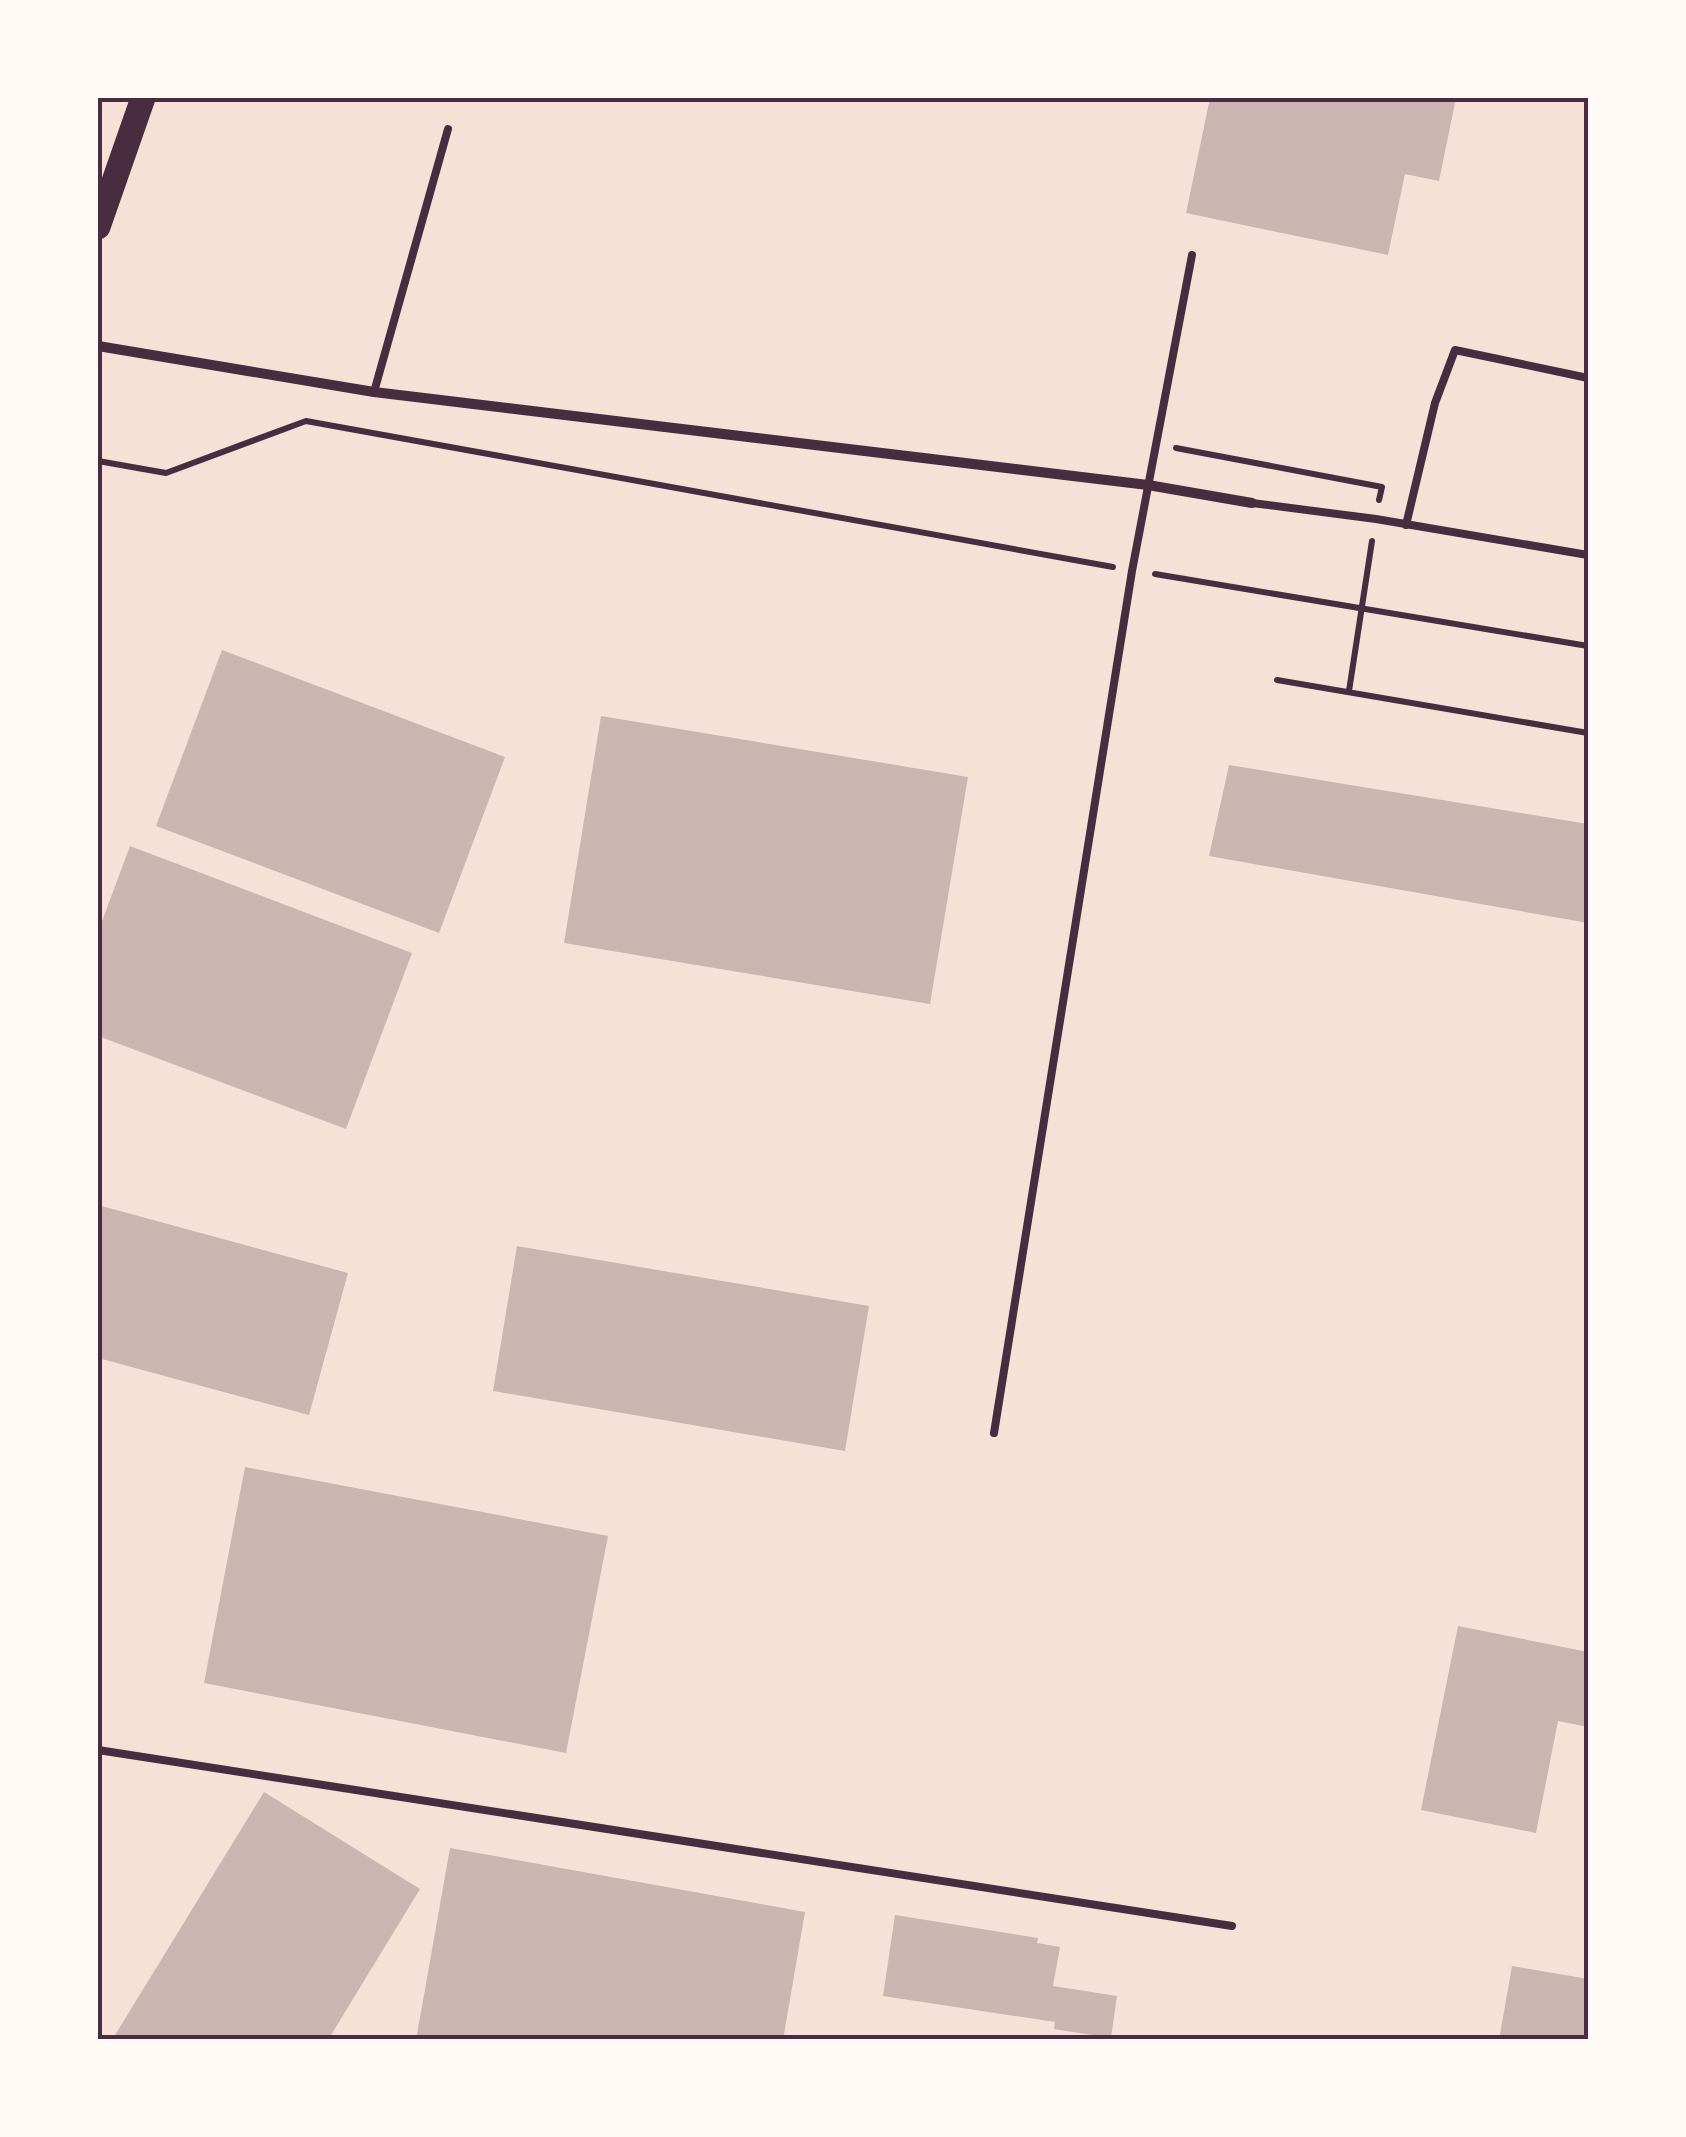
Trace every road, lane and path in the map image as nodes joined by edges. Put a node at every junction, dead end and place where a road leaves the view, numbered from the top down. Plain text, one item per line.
1 (143, 98) edge
2 (448, 129) dead end
3 (98, 227) edge
4 (1192, 255) dead end
5 (98, 346) edge
6 (1588, 378) edge
7 (374, 392) junction
8 (1156, 444) junction
9 (98, 461) edge
10 (1148, 485) junction
11 (1252, 503) joint
12 (1376, 519) junction
13 (1406, 524) junction
14 (1588, 555) edge
15 (1132, 571) junction
16 (1362, 608) junction
17 (1588, 646) edge
18 (1277, 680) dead end
19 (1349, 691) junction
20 (1588, 733) edge
21 (994, 1433) dead end
22 (98, 1750) edge
23 (1232, 1926) dead end

1 - 3 main road
2 - 7 lane
4 - 8 lane
5 - 7 street
6 - 13 lane
7 - 10 street
8 - 10 lane
8 - 12 path
9 - 15 path
10 - 11 street
10 - 15 lane
11 - 12 lane
12 - 13 lane
12 - 16 path
13 - 14 lane
15 - 16 path
15 - 21 lane
16 - 17 path
16 - 19 path
18 - 19 path
19 - 20 path
22 - 23 lane

